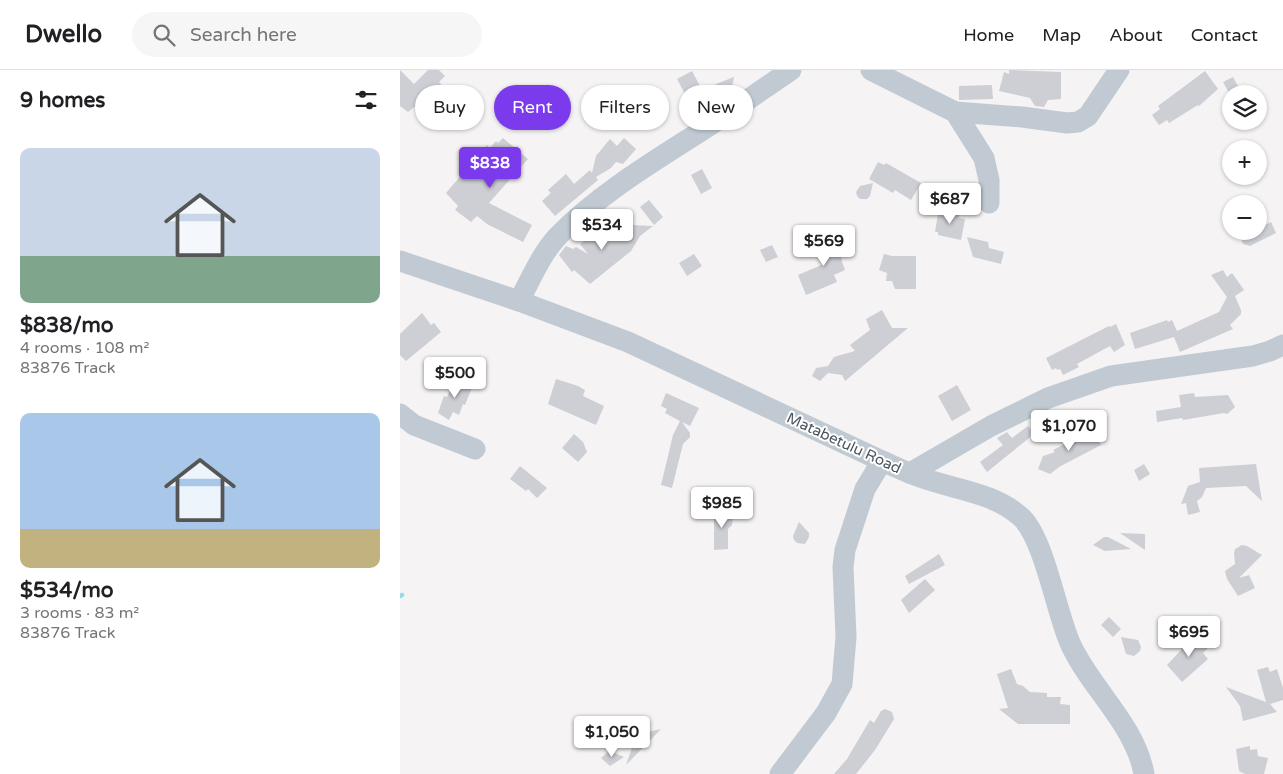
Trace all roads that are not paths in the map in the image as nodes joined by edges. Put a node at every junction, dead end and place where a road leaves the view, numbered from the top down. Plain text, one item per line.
1 (791, 70) edge
2 (871, 70) edge
3 (1120, 70) edge
4 (955, 112) junction
5 (989, 203) dead end
6 (400, 261) edge
7 (519, 301) junction
8 (1283, 345) edge
9 (400, 414) edge
10 (475, 449) dead end
11 (882, 461) junction
12 (910, 473) junction
13 (780, 774) edge
14 (1144, 774) edge

1 - 7 street
2 - 4 street
3 - 4 street
4 - 5 street
6 - 7 street, Matabetulu Road
7 - 11 street, Matabetulu Road
8 - 12 street
9 - 10 street
11 - 12 street, Matabetulu Road
11 - 13 street
12 - 14 street, Matabetulu Road

